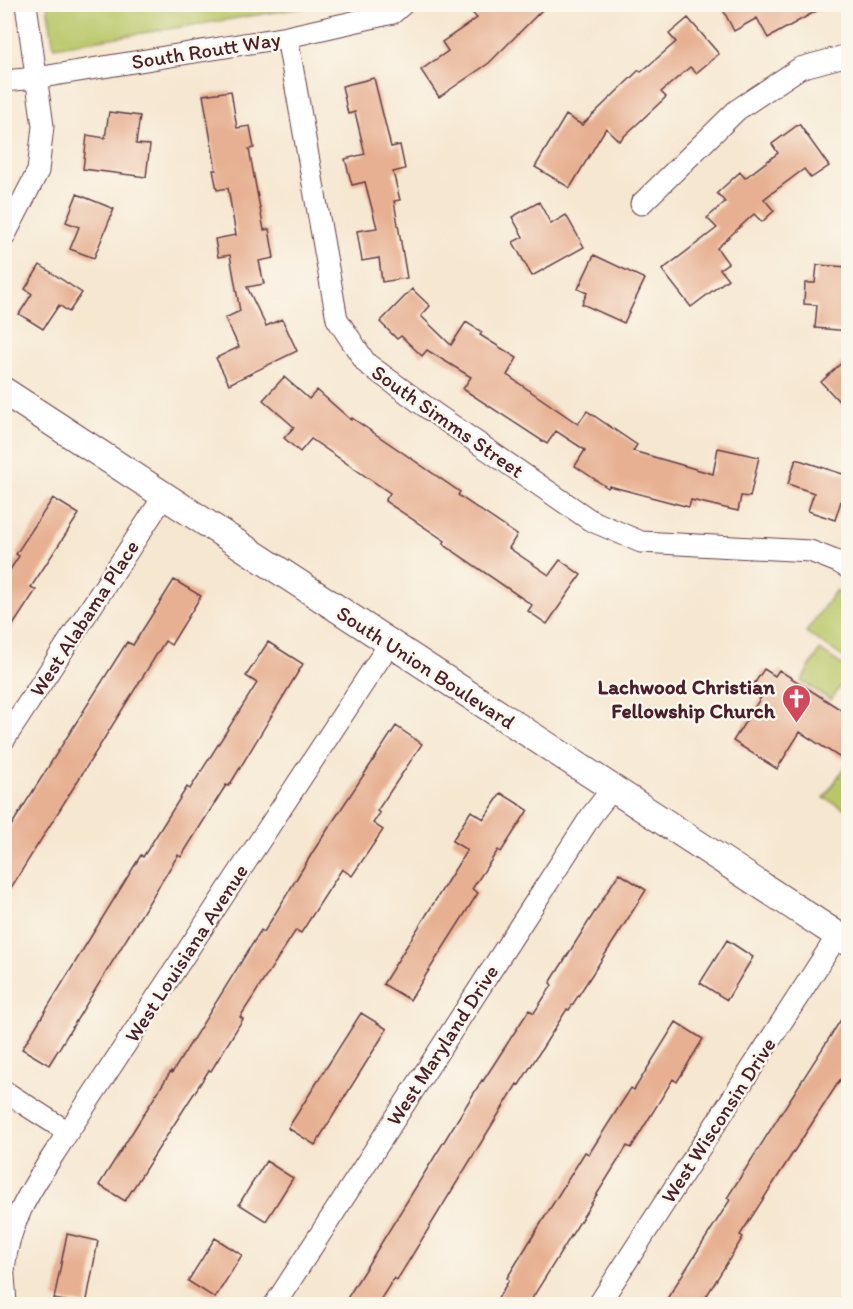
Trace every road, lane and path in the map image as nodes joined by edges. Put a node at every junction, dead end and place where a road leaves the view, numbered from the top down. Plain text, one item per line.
1 (26, 4) edge
2 (404, 4) edge
3 (287, 37) junction
4 (849, 55) edge
5 (36, 78) junction
6 (4, 81) edge
7 (641, 204) dead end
8 (4, 237) edge
9 (4, 391) edge
10 (164, 496) junction
11 (849, 568) edge
12 (390, 643) junction
13 (4, 740) edge
14 (613, 788) junction
15 (843, 938) edge
16 (4, 1091) edge
17 (68, 1132) junction
18 (4, 1271) edge
19 (4, 1276) edge
20 (6, 1305) edge
21 (274, 1305) edge
22 (599, 1305) edge

1 - 5 street
2 - 3 street, South Routt Way
3 - 5 street, South Routt Way
3 - 11 street, South Simms Street
4 - 7 street
5 - 6 street, South Routt Way
5 - 8 street
9 - 10 main road, South Union Boulevard
10 - 12 main road, South Union Boulevard
10 - 13 street, West Alabama Place
12 - 14 main road, South Union Boulevard
12 - 17 street, West Louisiana Avenue
14 - 15 main road, South Union Boulevard
14 - 21 street, West Maryland Drive
15 - 22 street, West Wisconsin Drive
16 - 17 street
17 - 18 street, West Louisiana Avenue
19 - 20 street

